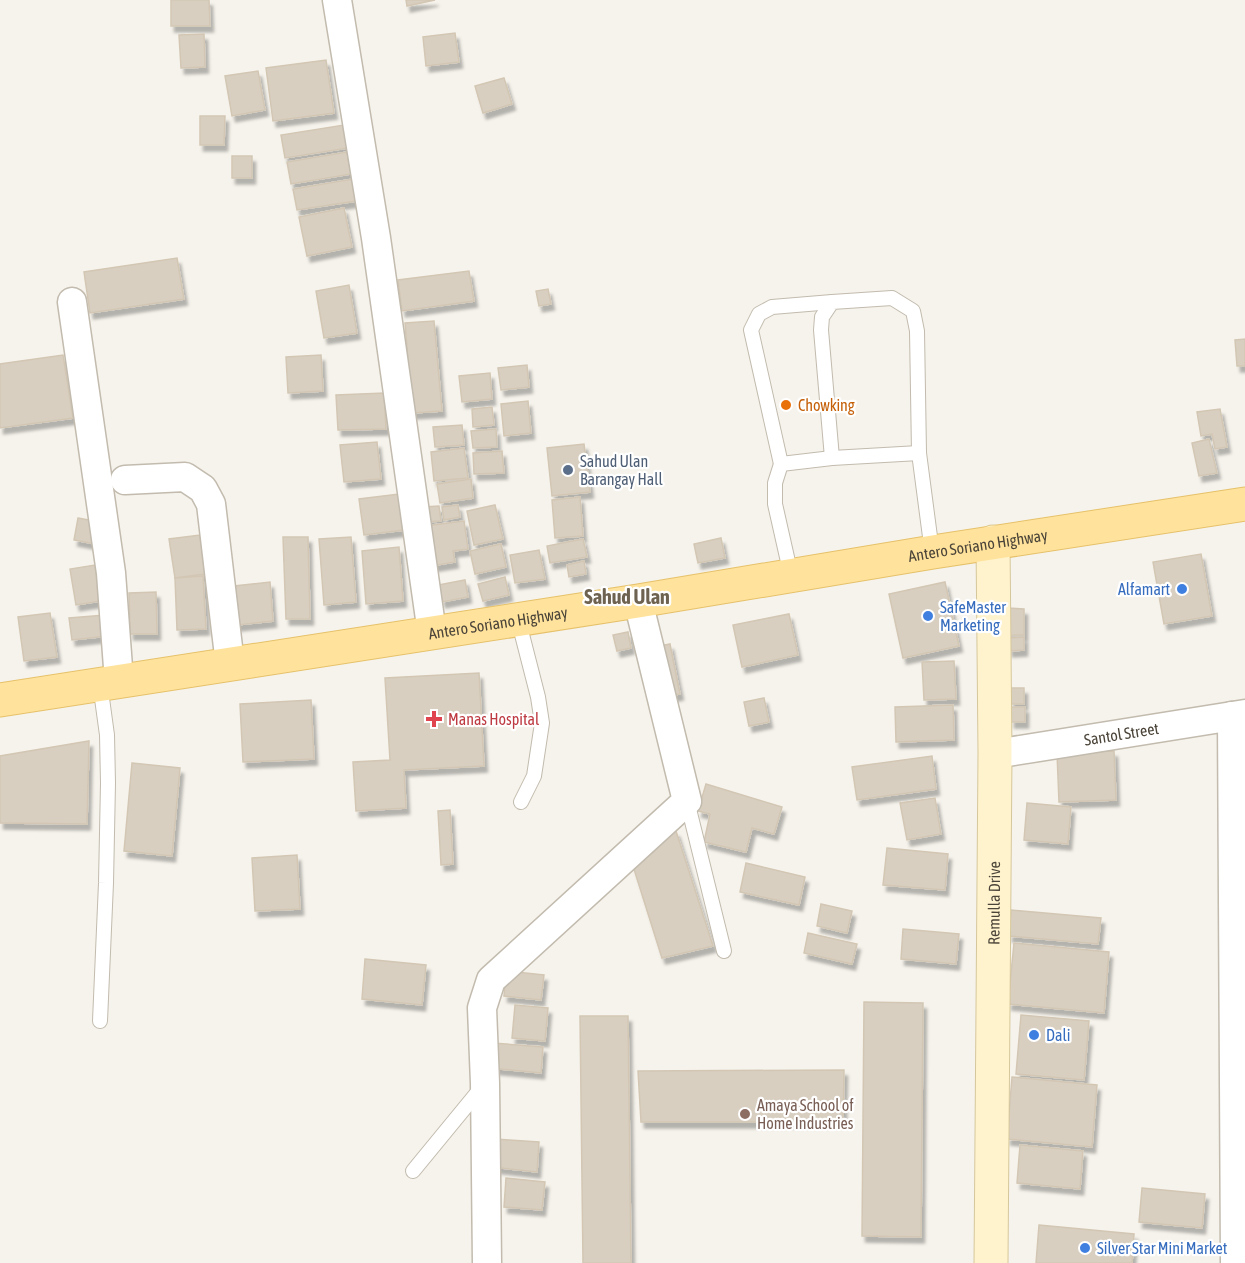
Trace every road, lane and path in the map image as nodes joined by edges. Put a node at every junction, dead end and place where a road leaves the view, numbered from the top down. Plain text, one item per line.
1 (337, 0) edge
2 (72, 302) dead end
3 (832, 302) junction
4 (919, 453) junction
5 (832, 458) junction
6 (781, 464) junction
7 (125, 480) dead end
8 (1245, 504) edge
9 (993, 543) junction
10 (933, 552) junction
11 (791, 575) junction
12 (638, 601) junction
13 (518, 619) junction
14 (432, 633) junction
15 (230, 664) junction
16 (110, 683) junction
17 (0, 700) edge
18 (1238, 715) edge
19 (995, 754) junction
20 (687, 801) junction
21 (521, 802) dead end
22 (724, 951) dead end
23 (100, 1021) dead end
24 (485, 1083) junction
25 (413, 1171) dead end
26 (487, 1263) edge
27 (991, 1263) edge
28 (1235, 1263) edge

1 - 14 street
2 - 16 street
3 - 4 lane
3 - 5 lane
3 - 6 lane
4 - 5 lane
4 - 10 lane
5 - 6 lane
6 - 11 lane
7 - 15 street
8 - 9 main road, Antero Soriano Highway
9 - 10 main road, Antero Soriano Highway
9 - 19 main road, Remulla Drive
10 - 11 main road, Antero Soriano Highway
11 - 12 main road, Antero Soriano Highway
12 - 13 main road, Antero Soriano Highway
12 - 20 street
13 - 14 main road, Antero Soriano Highway
13 - 21 lane
14 - 15 main road, Antero Soriano Highway
15 - 16 main road, Antero Soriano Highway
16 - 17 main road, Antero Soriano Highway
16 - 23 lane
18 - 19 street, Santol Street
18 - 28 street
19 - 27 main road, Remulla Drive
20 - 22 lane
20 - 24 street
24 - 25 lane
24 - 26 street

